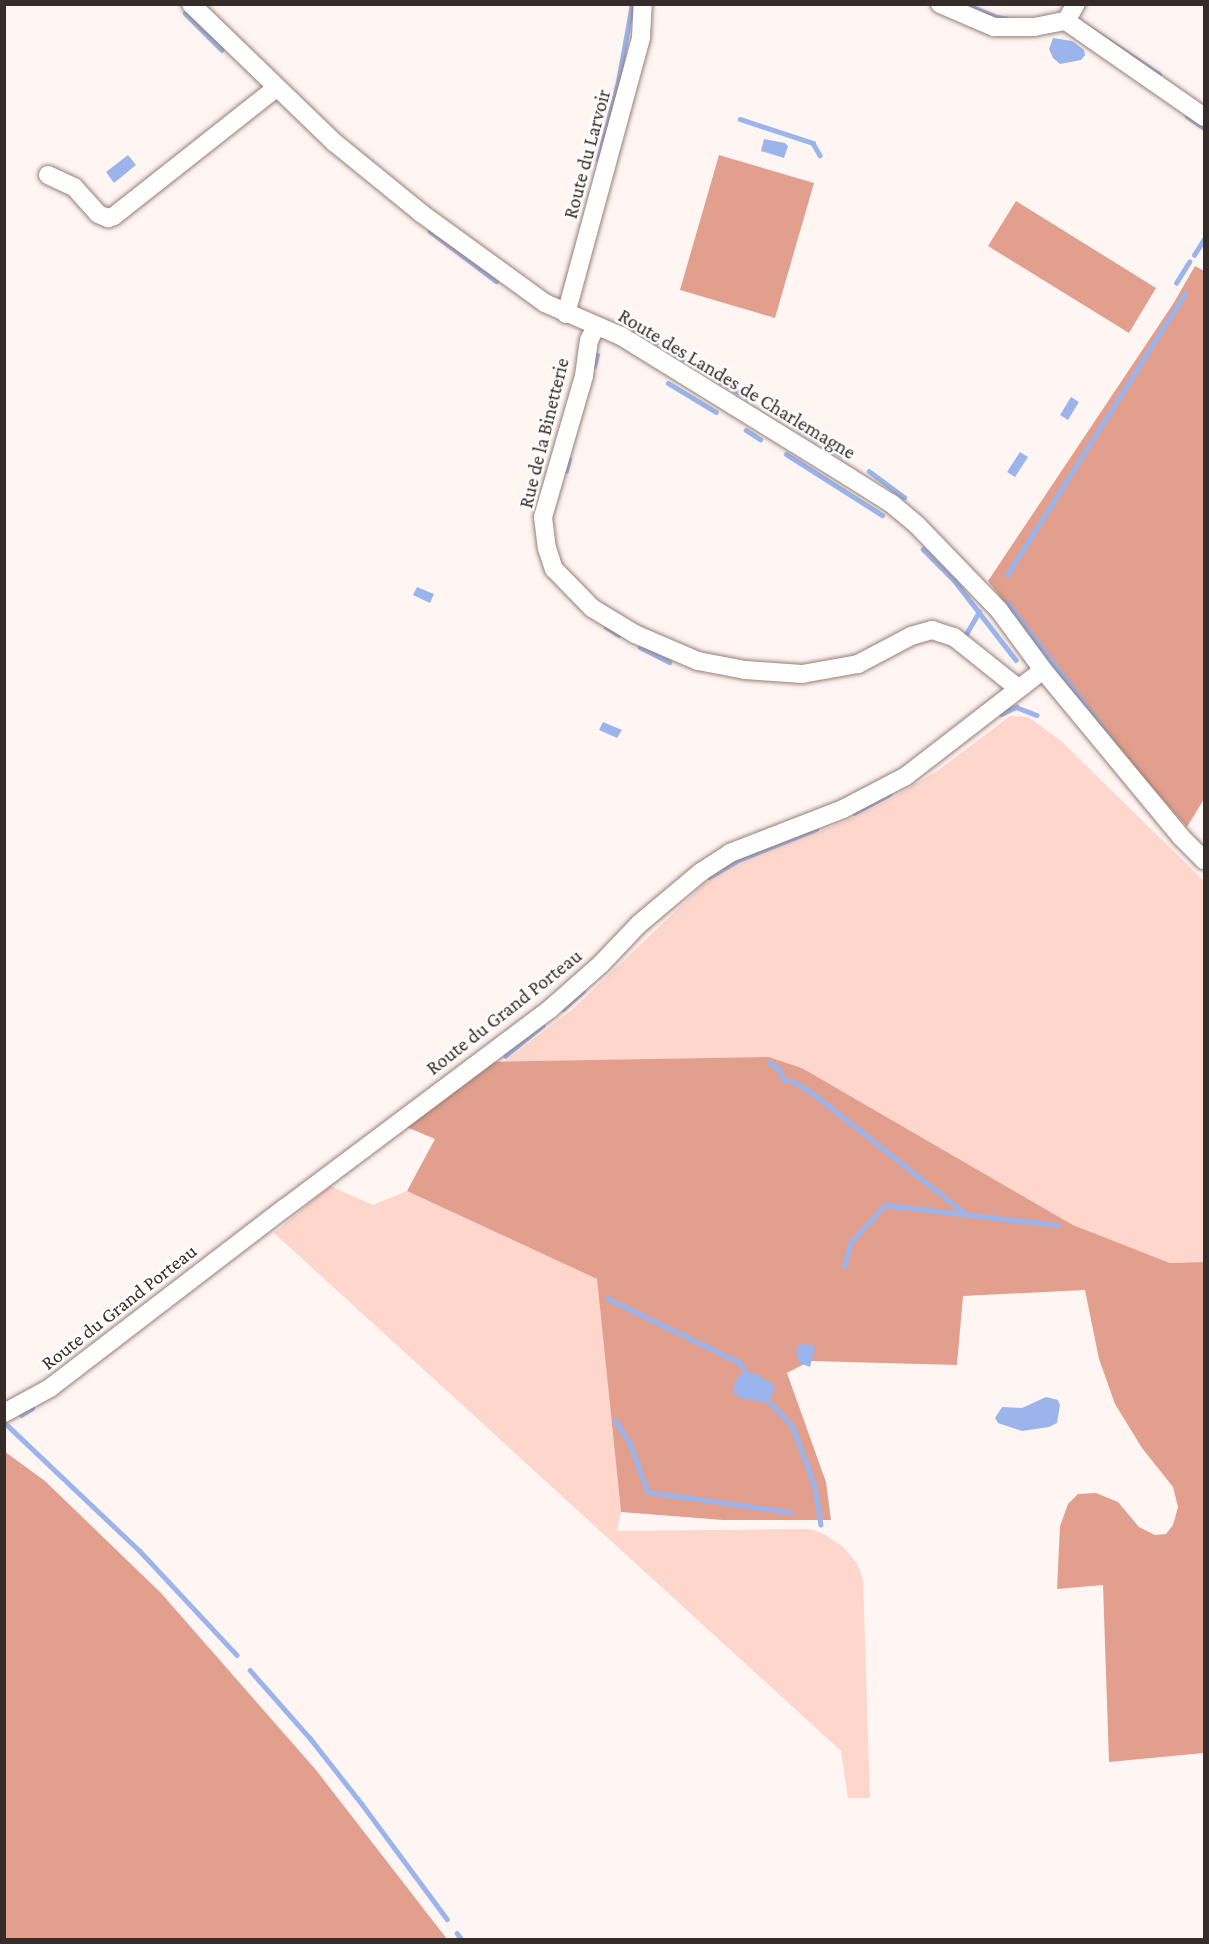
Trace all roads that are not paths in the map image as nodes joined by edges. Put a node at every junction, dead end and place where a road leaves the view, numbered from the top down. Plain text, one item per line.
1 (191, 4) edge
2 (643, 4) edge
3 (940, 4) edge
4 (1076, 4) edge
5 (1066, 21) junction
6 (276, 88) junction
7 (1204, 117) edge
8 (48, 175) dead end
9 (566, 314) junction
10 (596, 327) junction
11 (1043, 670) junction
12 (1018, 688) junction
13 (1204, 860) edge
14 (4, 1413) edge

1 - 6 street, Route des Landes de Charlemagne
2 - 9 street, Route du Larvoir
3 - 5 street
4 - 5 street
5 - 7 street
6 - 8 street
6 - 9 street, Route des Landes de Charlemagne
9 - 10 street, Route des Landes de Charlemagne
10 - 11 street, Route des Landes de Charlemagne
10 - 12 street, Rue de la Binetterie
11 - 12 street, Route du Grand Porteau
11 - 13 street, Route des Landes de Charlemagne
12 - 14 street, Route du Grand Porteau

